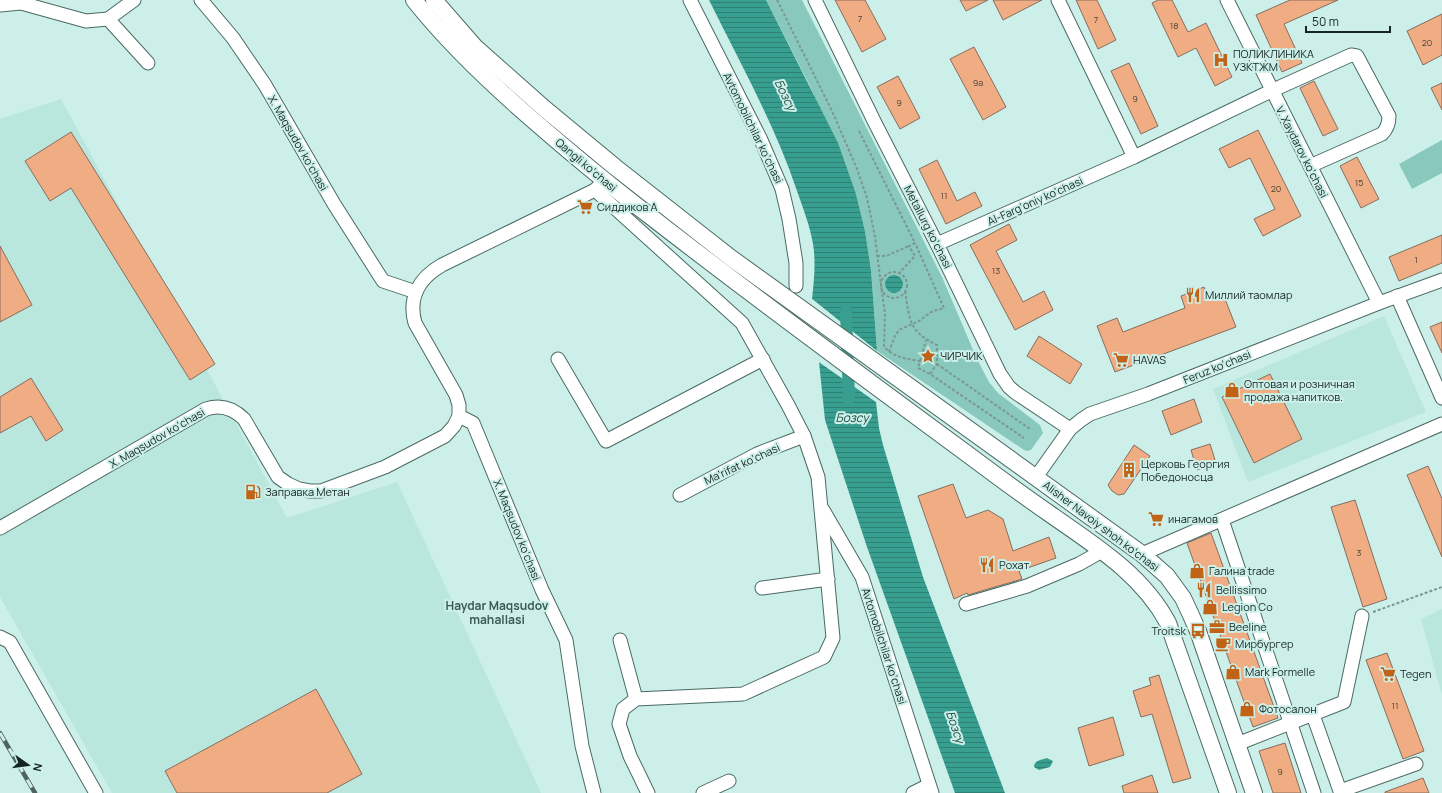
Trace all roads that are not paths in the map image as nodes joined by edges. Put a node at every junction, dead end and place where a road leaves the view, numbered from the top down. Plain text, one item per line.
1 (134, 0) edge
2 (201, 0) edge
3 (414, 0) edge
4 (434, 0) edge
5 (690, 0) edge
6 (815, 0) edge
7 (1058, 0) edge
8 (1227, 0) edge
9 (0, 5) edge
10 (108, 20) junction
11 (148, 63) dead end
12 (1271, 91) junction
13 (1134, 157) junction
14 (1310, 166) junction
15 (616, 167) junction
16 (600, 185) junction
17 (937, 244) junction
18 (1442, 280) edge
19 (796, 286) dead end
20 (416, 292) junction
21 (1397, 296) junction
22 (1379, 303) junction
23 (558, 359) dead end
24 (763, 359) junction
25 (882, 367) joint
26 (885, 393) joint
27 (1442, 398) edge
28 (459, 416) junction
29 (1442, 424) edge
30 (1070, 429) junction
31 (804, 436) junction
32 (1036, 477) junction
33 (680, 494) dead end
34 (1023, 495) junction
35 (821, 506) junction
36 (1222, 520) junction
37 (0, 528) edge
38 (1102, 551) junction
39 (1142, 554) junction
40 (828, 579) junction
41 (762, 588) dead end
42 (966, 604) dead end
43 (1362, 616) road end
44 (0, 637) edge
45 (620, 640) dead end
46 (636, 699) junction
47 (1313, 715) junction
48 (1290, 723) junction
49 (1237, 744) junction
50 (1416, 764) dead end
51 (729, 781) dead end
52 (931, 789) edge
53 (96, 793) edge
54 (594, 793) edge
55 (648, 793) edge
56 (703, 793) edge
57 (913, 793) edge
58 (1228, 793) edge
59 (1254, 793) edge
60 (1314, 793) edge

1 - 10 street
2 - 20 street, X. Maqsudov ko‘chasi
3 - 16 main road, Qangli ko‘chasi
4 - 15 main road, Qangli ko‘chasi
5 - 19 street, Avtomobilchilar ko‘chasi
6 - 17 street, Metallurg ko‘chasi
7 - 13 street
8 - 12 street, V. Xaydarov ko‘chasi
9 - 10 street
10 - 11 street
12 - 13 street, Al-Farg‘oniy ko‘chasi
12 - 14 street, V. Xaydarov ko‘chasi
12 - 14 street, Al-Farg‘oniy ko‘chasi
13 - 17 street, Al-Farg‘oniy ko‘chasi
14 - 22 street, V. Xaydarov ko‘chasi
15 - 16 main road
15 - 25 main road, Qangli ko‘chasi
16 - 20 street
16 - 24 street, Qangli ko‘chasi
16 - 26 main road, Qangli ko‘chasi
17 - 30 street, Metallurg ko‘chasi
18 - 21 street, Feruz ko‘chasi
20 - 28 street
21 - 22 street, Feruz ko‘chasi
21 - 27 street
22 - 30 street, Feruz ko‘chasi
23 - 24 street
24 - 31 street, Qangli ko‘chasi
25 - 32 main road, Alisher Navoiy shoh koʻchasi
26 - 34 main road, Alisher Navoiy shoh koʻchasi
28 - 37 street, X. Maqsudov ko‘chasi
28 - 54 street, X. Maqsudov ko‘chasi
29 - 36 street
30 - 32 street, Feruz ko‘chasi
31 - 33 street, Maʼrifat ko‘chasi
31 - 35 street
32 - 34 main road, Feruz ko‘chasi
32 - 39 main road, Alisher Navoiy shoh koʻchasi
34 - 38 main road, Alisher Navoiy shoh koʻchasi
35 - 40 street
35 - 52 street, Avtomobilchilar ko‘chasi
36 - 39 street
36 - 48 street
38 - 42 street
38 - 58 main road, Alisher Navoiy shoh koʻchasi
39 - 49 main road, Alisher Navoiy shoh koʻchasi
40 - 41 street
40 - 46 street
43 - 47 street
44 - 53 street
45 - 46 street
46 - 55 street
47 - 48 street
47 - 50 street
48 - 49 street
48 - 60 street
49 - 59 main road, Alisher Navoiy shoh koʻchasi
51 - 56 street
52 - 57 street

